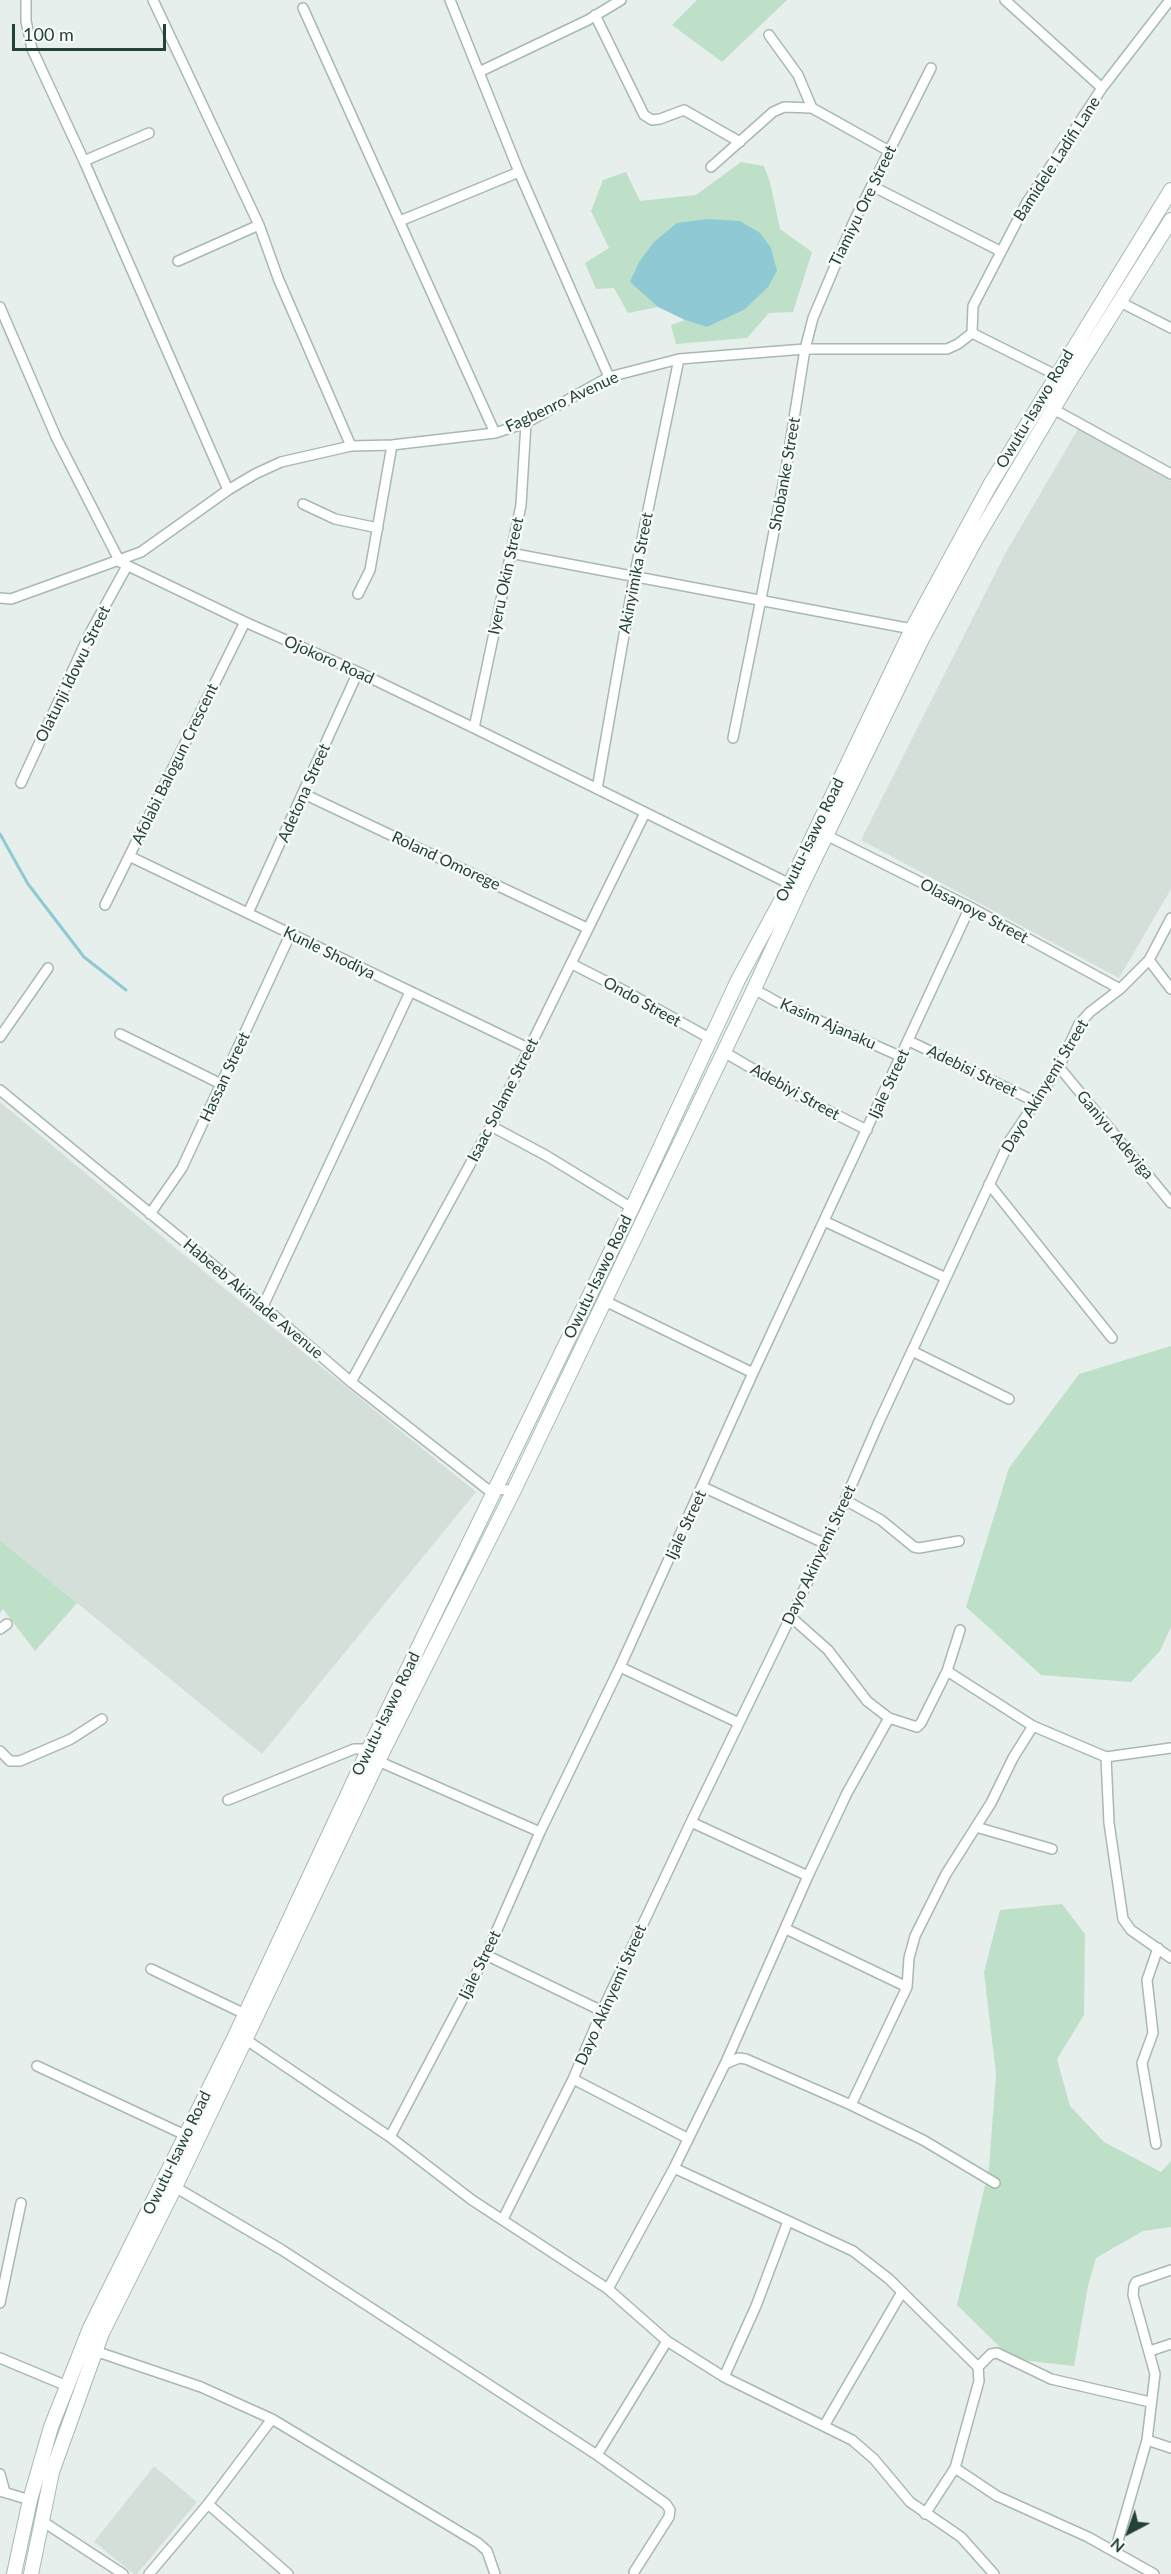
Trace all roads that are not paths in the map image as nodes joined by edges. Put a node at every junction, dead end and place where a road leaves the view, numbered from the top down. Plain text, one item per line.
1 (26, 0) edge
2 (153, 0) edge
3 (450, 0) edge
4 (621, 0) edge
5 (1005, 0) edge
6 (1170, 0) edge
7 (303, 8) dead end
8 (595, 15) junction
9 (769, 35) dead end
10 (931, 68) dead end
11 (479, 72) junction
12 (1102, 88) junction
13 (812, 108) junction
14 (149, 133) dead end
15 (740, 142) junction
16 (889, 151) junction
17 (84, 161) junction
18 (711, 167) dead end
19 (519, 172) junction
20 (872, 186) junction
21 (1171, 190) edge
22 (1171, 220) edge
23 (400, 221) junction
24 (259, 225) junction
25 (1000, 251) junction
26 (178, 261) dead end
27 (1120, 302) junction
28 (0, 307) edge
29 (1171, 328) edge
30 (972, 333) junction
31 (805, 349) junction
32 (679, 359) junction
33 (1056, 375) junction
34 (609, 377) junction
35 (1055, 410) junction
36 (526, 423) junction
37 (495, 433) junction
38 (351, 446) junction
39 (392, 446) junction
40 (1171, 474) edge
41 (228, 490) junction
42 (303, 504) dead end
43 (378, 528) junction
44 (510, 553) junction
45 (123, 564) junction
46 (634, 578) junction
47 (358, 594) dead end
48 (0, 598) edge
49 (761, 599) junction
50 (245, 622) junction
51 (912, 629) junction
52 (358, 672) junction
53 (474, 728) junction
54 (733, 738) dead end
55 (21, 783) dead end
56 (597, 789) junction
57 (304, 794) junction
58 (645, 813) junction
59 (826, 836) junction
60 (129, 856) junction
61 (790, 884) junction
62 (105, 904) dead end
63 (970, 907) junction
64 (248, 913) junction
65 (1171, 918) edge
66 (587, 928) junction
67 (290, 935) junction
68 (1149, 960) junction
69 (572, 964) junction
70 (48, 968) dead end
71 (754, 989) junction
72 (1171, 989) edge
73 (1120, 990) junction
74 (410, 992) junction
75 (120, 1034) dead end
76 (0, 1037) edge
77 (711, 1040) junction
78 (909, 1041) junction
79 (530, 1049) junction
80 (724, 1052) junction
81 (902, 1057) junction
82 (1059, 1068) junction
83 (221, 1084) junction
84 (0, 1090) edge
85 (1036, 1102) junction
86 (491, 1125) junction
87 (867, 1130) junction
88 (989, 1184) junction
89 (1171, 1203) edge
90 (632, 1208) junction
91 (150, 1214) junction
92 (824, 1221) junction
93 (946, 1278) junction
94 (605, 1301) junction
95 (263, 1306) junction
96 (1112, 1338) dead end
97 (912, 1351) junction
98 (753, 1373) junction
99 (351, 1382) junction
100 (1009, 1399) dead end
101 (703, 1487) junction
102 (496, 1489) junction
103 (514, 1490) junction
104 (845, 1500) junction
105 (959, 1541) dead end
106 (826, 1544) junction
107 (791, 1617) junction
108 (960, 1630) dead end
109 (620, 1667) junction
110 (947, 1671) junction
111 (889, 1718) junction
112 (102, 1719) dead end
113 (739, 1723) junction
114 (1033, 1726) junction
115 (1171, 1748) edge
116 (0, 1751) edge
117 (373, 1757) junction
118 (1106, 1757) junction
119 (228, 1800) dead end
120 (691, 1822) junction
121 (976, 1827) junction
122 (540, 1832) junction
123 (1052, 1850) dead end
124 (808, 1876) junction
125 (786, 1929) junction
126 (1158, 1948) junction
127 (486, 1955) junction
128 (1171, 1958) edge
129 (151, 1968) dead end
130 (907, 1987) junction
131 (602, 2011) junction
132 (245, 2014) junction
133 (246, 2039) junction
134 (725, 2064) junction
135 (37, 2066) dead end
136 (573, 2079) junction
137 (851, 2105) junction
138 (185, 2135) junction
139 (390, 2137) junction
140 (687, 2138) junction
141 (1156, 2144) dead end
142 (674, 2168) junction
143 (995, 2183) dead end
144 (175, 2187) junction
145 (21, 2203) dead end
146 (503, 2219) junction
147 (788, 2222) junction
148 (1171, 2270) edge
149 (608, 2289) junction
150 (902, 2292) junction
151 (0, 2303) edge
152 (667, 2341) junction
153 (1171, 2344) edge
154 (1150, 2350) junction
155 (95, 2351) junction
156 (0, 2358) edge
157 (978, 2367) junction
158 (724, 2377) junction
159 (67, 2386) junction
160 (1150, 2402) junction
161 (272, 2419) junction
162 (824, 2426) junction
163 (1147, 2440) junction
164 (1171, 2448) edge
165 (597, 2455) junction
166 (955, 2468) junction
167 (0, 2474) edge
168 (2, 2492) edge
169 (30, 2500) junction
170 (208, 2504) junction
171 (925, 2514) junction
172 (42, 2521) junction
173 (1115, 2551) junction
174 (634, 2572) dead end
175 (14, 2574) edge
176 (31, 2574) edge
177 (123, 2574) edge
178 (149, 2574) edge
179 (288, 2574) edge
180 (495, 2574) edge
181 (994, 2574) edge
182 (1154, 2574) edge

1 - 17 street
2 - 24 street
3 - 11 street
4 - 8 street
5 - 12 street
6 - 12 street, Bamidele Ladifi Lane
7 - 23 street
8 - 11 street
8 - 15 street
9 - 13 street
10 - 16 street, Tiamiyu Ore Street
11 - 19 street
12 - 25 street, Bamidele Ladifi Lane
13 - 15 street
13 - 16 street
14 - 17 street
15 - 18 street
16 - 20 street, Tiamiyu Ore Street
17 - 41 street
19 - 23 street
19 - 34 street
20 - 25 street
20 - 31 street, Tiamiyu Ore Street
21 - 33 street, Owutu-Isawo Road
22 - 27 street, Owutu-Isawo Road
23 - 37 street
24 - 26 street
24 - 38 street
25 - 30 street, Bamidele Ladifi Lane
27 - 29 street
27 - 35 street, Owutu-Isawo Road
28 - 45 street
30 - 31 street, Fagbenro Avenue
30 - 33 street
31 - 32 street, Fagbenro Avenue
31 - 49 street, Shobanke Street
32 - 34 street, Fagbenro Avenue
32 - 46 street, Akinyimika Street
33 - 51 street, Owutu-Isawo Road
34 - 36 street, Fagbenro Avenue
35 - 40 street
35 - 59 street, Owutu-Isawo Road
36 - 37 street, Fagbenro Avenue
36 - 44 street, Iyeru Okin Street
37 - 39 street, Fagbenro Avenue
38 - 39 street, Fagbenro Avenue
38 - 41 street, Fagbenro Avenue
39 - 43 street
41 - 45 street, Fagbenro Avenue
42 - 43 street
43 - 47 street
44 - 46 street
44 - 53 street, Iyeru Okin Street
45 - 48 street, Fagbenro Avenue
45 - 50 street, Ojokoro Road
45 - 55 street, Olatunji Idowu Street
46 - 49 street
46 - 56 street, Akinyimika Street
49 - 51 street
49 - 54 street, Shobanke Street
50 - 52 street, Ojokoro Road
50 - 60 street, Afolabi Balogun Crescent
51 - 61 street, Owutu-Isawo Road
52 - 53 street, Ojokoro Road
52 - 57 street, Adetona Street
53 - 56 street, Ojokoro Road
56 - 58 street, Ojokoro Road
57 - 64 street, Adetona Street
57 - 66 street, Roland Omorege
58 - 61 street, Ojokoro Road
58 - 66 street, Isaac Solame Street
59 - 63 street, Olasanoye Street
59 - 71 street, Owutu-Isawo Road
60 - 62 street, Afolabi Balogun Crescent
60 - 64 street, Kunle Shodiya
61 - 77 street, Owutu-Isawo Road
63 - 73 street, Olasanoye Street
63 - 78 street, Ijale Street
64 - 67 street, Kunle Shodiya
65 - 68 street, Dayo Akinyemi Street
66 - 69 street, Isaac Solame Street
67 - 74 street, Kunle Shodiya
67 - 83 street, Hassan Street
68 - 72 street
68 - 73 street, Dayo Akinyemi Street
69 - 77 street, Ondo Street
69 - 79 street, Isaac Solame Street
70 - 76 street
71 - 80 street, Owutu-Isawo Road
71 - 81 street, Kasim Ajanaku
73 - 82 street, Dayo Akinyemi Street
74 - 79 street, Kunle Shodiya
74 - 95 street
75 - 83 street
77 - 90 street, Owutu-Isawo Road
78 - 81 street, Ijale Street
78 - 85 street, Adebisi Street
79 - 86 street, Isaac Solame Street
80 - 87 street, Adebiyi Street
80 - 94 street, Owutu-Isawo Road
81 - 87 street, Ijale Street
82 - 85 street, Dayo Akinyemi Street
82 - 89 street, Ganiyu Adeyiga
83 - 91 street, Hassan Street
84 - 91 street, Habeeb Akinlade Avenue
85 - 88 street, Dayo Akinyemi Street
86 - 90 street
86 - 99 street, Isaac Solame Street
87 - 92 street, Ijale Street
88 - 93 street, Dayo Akinyemi Street
88 - 96 street
90 - 102 street, Owutu-Isawo Road
91 - 95 street, Habeeb Akinlade Avenue
92 - 93 street
92 - 98 street, Ijale Street
93 - 97 street, Dayo Akinyemi Street
94 - 98 street
94 - 103 street, Owutu-Isawo Road
95 - 99 street, Habeeb Akinlade Avenue
97 - 100 street
97 - 104 street, Dayo Akinyemi Street
98 - 101 street, Ijale Street
99 - 102 street, Habeeb Akinlade Avenue
101 - 106 street
101 - 109 street, Ijale Street
102 - 103 street, Habeeb Akinlade Avenue
102 - 117 street, Owutu-Isawo Road
103 - 117 street, Owutu-Isawo Road
104 - 105 street
104 - 106 street, Dayo Akinyemi Street
106 - 107 street, Dayo Akinyemi Street
107 - 111 street
107 - 113 street, Dayo Akinyemi Street
108 - 110 street
109 - 113 street
109 - 122 street, Ijale Street
110 - 111 street
110 - 114 street
111 - 124 street
112 - 116 street
113 - 120 street, Dayo Akinyemi Street
114 - 118 street
114 - 121 street
115 - 118 street
117 - 119 street
117 - 122 street
117 - 132 street, Owutu-Isawo Road
117 - 133 street, Owutu-Isawo Road
118 - 126 street
120 - 124 street
120 - 131 street, Dayo Akinyemi Street
121 - 123 street
121 - 130 street
122 - 127 street, Ijale Street
124 - 125 street
125 - 130 street
125 - 134 street
126 - 128 street
126 - 141 street
127 - 131 street
127 - 139 street, Ijale Street
129 - 132 street
130 - 137 street
131 - 136 street, Dayo Akinyemi Street
132 - 138 street, Owutu-Isawo Road
133 - 139 street
133 - 144 street, Owutu-Isawo Road
134 - 137 street
134 - 140 street
135 - 138 street
136 - 140 street
136 - 146 street, Dayo Akinyemi Street
137 - 143 street
138 - 159 street, Owutu-Isawo Road
139 - 146 street
140 - 142 street
142 - 147 street
142 - 149 street
144 - 155 street, Owutu-Isawo Road
144 - 165 street
145 - 151 street
146 - 149 street
147 - 150 street
147 - 158 street
148 - 154 street
149 - 152 street
150 - 157 street
150 - 162 street
152 - 158 street
152 - 165 street
153 - 154 street
154 - 160 street
155 - 161 street
155 - 172 street, Owutu-Isawo Road
156 - 159 street
157 - 160 street
157 - 166 street
158 - 162 street
159 - 169 street, Owutu-Isawo Road
160 - 163 street
161 - 170 street
161 - 180 street
162 - 171 street
163 - 164 street
163 - 173 street
165 - 174 street
166 - 171 street
166 - 173 street
167 - 168 street
168 - 169 street
169 - 175 street, Owutu-Isawo Road
170 - 178 street
170 - 179 street
171 - 181 street
172 - 176 street, Owutu-Isawo Road
172 - 177 street
173 - 182 street

